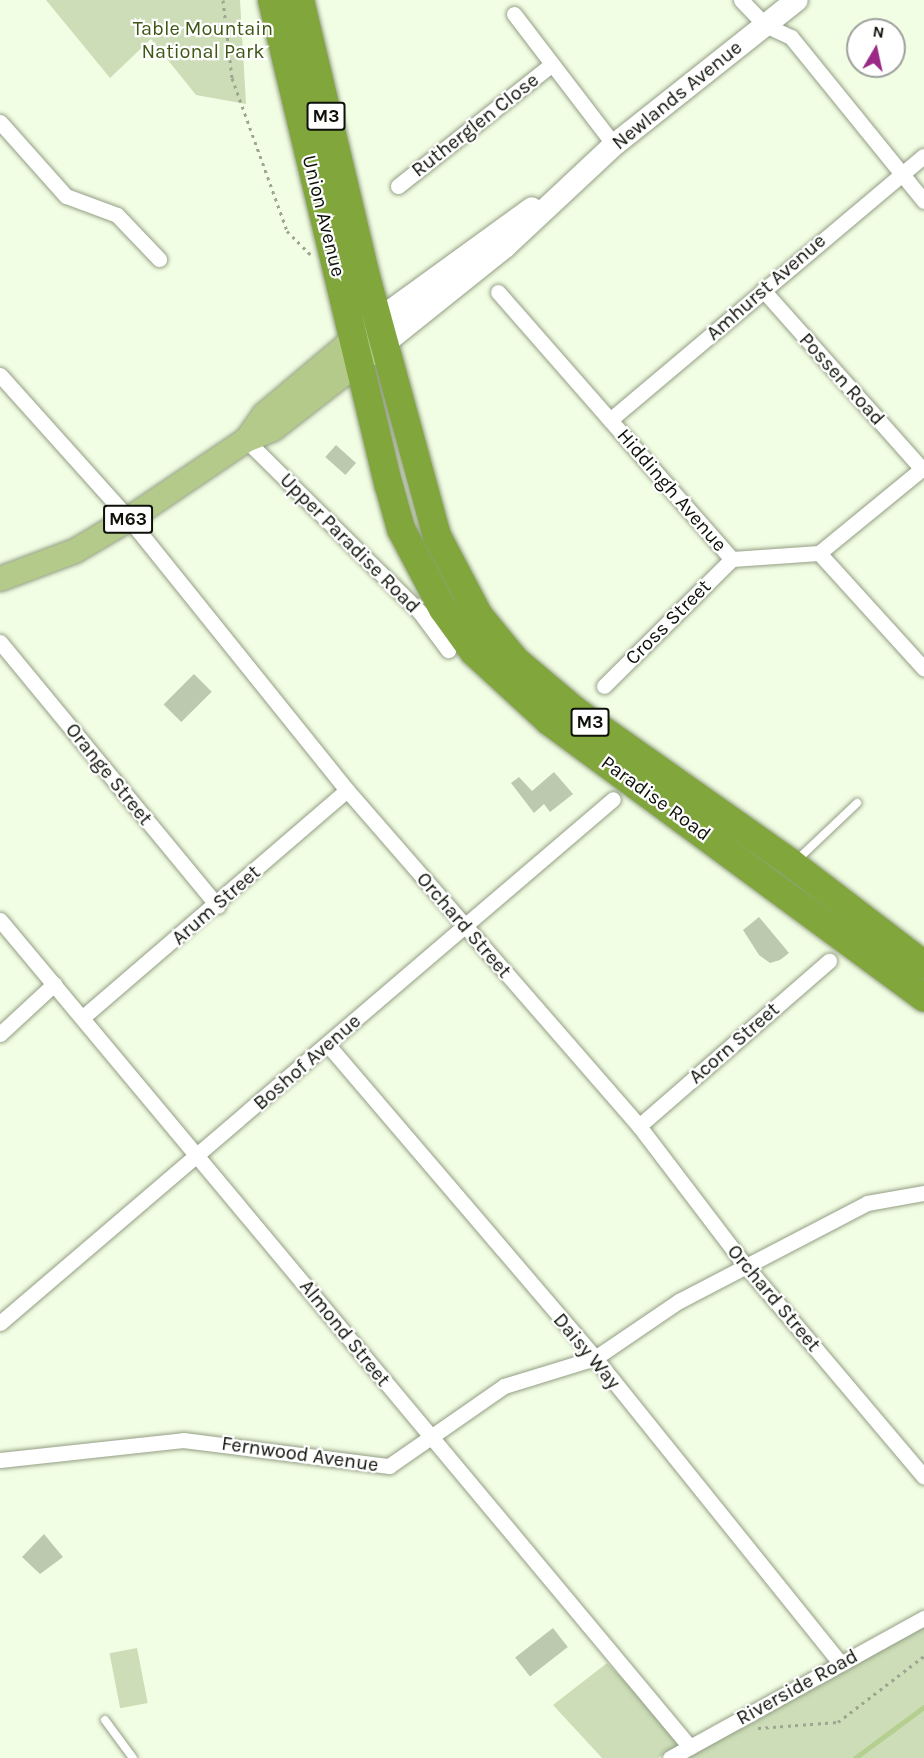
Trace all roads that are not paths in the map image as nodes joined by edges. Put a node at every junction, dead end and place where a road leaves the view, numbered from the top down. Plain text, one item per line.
1 (272, 0) edge
2 (300, 0) edge
3 (741, 0) edge
4 (797, 0) edge
5 (513, 14) dead end
6 (765, 25) junction
7 (552, 64) junction
8 (0, 122) edge
9 (614, 145) junction
10 (924, 156) edge
11 (899, 172) junction
12 (398, 186) dead end
13 (924, 201) edge
14 (159, 259) dead end
15 (763, 290) junction
16 (498, 292) dead end
17 (381, 331) junction
18 (357, 350) junction
19 (0, 375) edge
20 (610, 420) junction
21 (246, 440) junction
22 (923, 468) edge
23 (129, 519) junction
24 (819, 553) junction
25 (732, 559) junction
26 (0, 579) edge
27 (0, 642) edge
28 (448, 650) dead end
29 (924, 669) edge
30 (604, 686) dead end
31 (347, 790) junction
32 (613, 799) dead end
33 (856, 803) dead end
34 (792, 864) junction
35 (218, 906) junction
36 (0, 920) edge
37 (464, 926) junction
38 (829, 961) dead end
39 (924, 965) edge
40 (54, 984) junction
41 (924, 997) edge
42 (83, 1017) junction
43 (0, 1034) edge
44 (328, 1045) junction
45 (639, 1126) junction
46 (200, 1154) junction
47 (924, 1193) edge
48 (745, 1265) junction
49 (0, 1323) edge
50 (595, 1358) junction
51 (428, 1436) junction
52 (0, 1460) edge
53 (924, 1477) edge
54 (924, 1618) edge
55 (839, 1662) junction
56 (105, 1720) dead end
57 (690, 1747) junction
58 (134, 1758) edge
59 (670, 1758) edge

1 - 18 highway, Union Avenue / M3
2 - 17 highway, Union Avenue / M3
3 - 6 street
4 - 6 main road, Newlands Avenue / M63
5 - 7 street
6 - 9 main road, Newlands Avenue / M63
6 - 11 street
7 - 9 street
7 - 12 street, Rutherglen Close
8 - 14 street
9 - 17 main road, Newlands Avenue / M63
10 - 11 street, Amhurst Avenue
11 - 13 street
11 - 15 street, Amhurst Avenue
15 - 20 street, Amhurst Avenue
15 - 22 street, Possen Road
16 - 20 street, Hiddingh Avenue
17 - 18 main road, M63
17 - 34 highway, Paradise Road / M3
18 - 21 main road, M63
18 - 41 highway, Paradise Road / M3
19 - 23 street, Orchard Street
20 - 25 street, Hiddingh Avenue
21 - 23 main road, M63
21 - 28 street, Upper Paradise Road
22 - 24 street
23 - 26 main road, M63
23 - 31 street, Orchard Street
24 - 25 street, Hiddingh Avenue
24 - 29 street
25 - 30 street, Cross Street
27 - 35 street, Orange Street
31 - 35 street, Arum Street
31 - 37 street, Orchard Street
32 - 37 street, Boshof Avenue
33 - 34 lane
34 - 39 highway, Paradise Road / M3
35 - 42 street, Arum Street
36 - 40 street, Almond Street
37 - 44 street, Boshof Avenue
37 - 45 street, Orchard Street
38 - 45 street, Acorn Street
40 - 42 street, Almond Street
40 - 43 street
42 - 46 street, Almond Street
44 - 46 street, Boshof Avenue
44 - 50 street, Daisy Way
45 - 48 street, Orchard Street
46 - 49 street, Boshof Avenue
46 - 51 street, Almond Street
47 - 48 street, Fernwood Avenue
48 - 50 street, Fernwood Avenue
48 - 53 street, Orchard Street
50 - 51 street, Fernwood Avenue
50 - 55 street, Daisy Way
51 - 52 street, Fernwood Avenue
51 - 57 street, Almond Street
54 - 55 street, Riverside Road
55 - 57 street, Riverside Road
56 - 58 lane
57 - 59 street, Riverside Road

